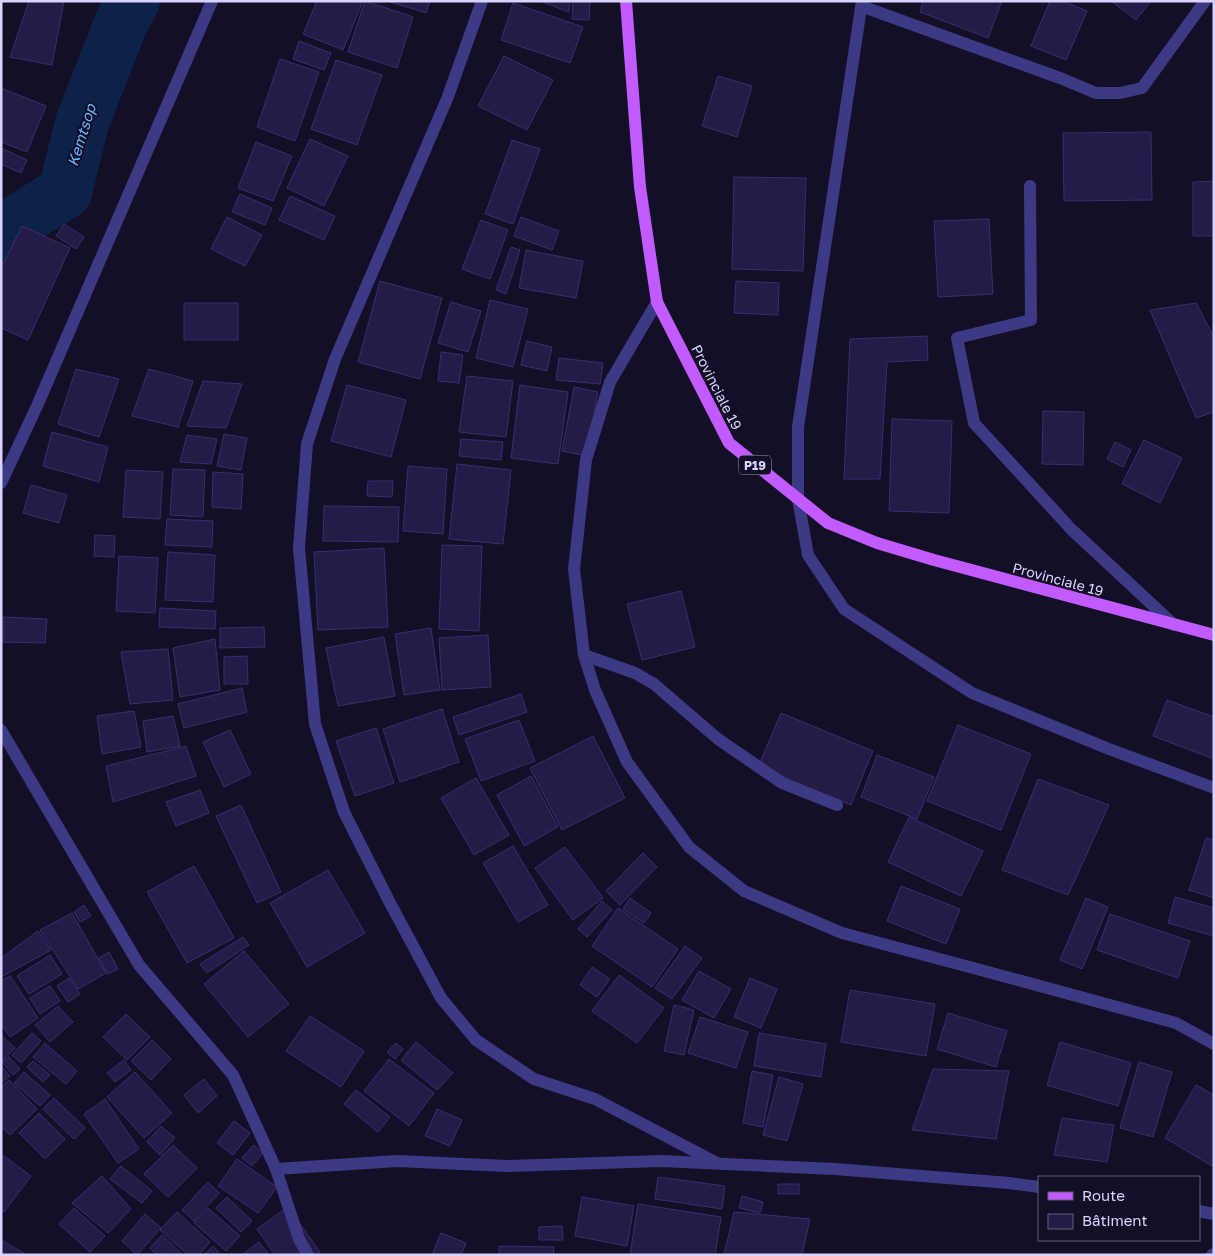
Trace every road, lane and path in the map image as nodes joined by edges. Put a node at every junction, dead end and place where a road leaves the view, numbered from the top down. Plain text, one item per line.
1 (212, 1) edge
2 (482, 1) edge
3 (626, 1) edge
4 (1205, 1) edge
5 (862, 4) edge
6 (1030, 186) dead end
7 (657, 302) junction
8 (1, 483) edge
9 (798, 499) junction
10 (1174, 625) junction
11 (1214, 635) edge
12 (584, 655) junction
13 (1, 730) edge
14 (1214, 788) edge
15 (837, 805) dead end
16 (1214, 1044) edge
17 (717, 1164) junction
18 (276, 1169) junction
19 (1038, 1187) edge
20 (1200, 1211) edge
21 (1214, 1214) edge
22 (308, 1255) edge

1 - 8 street
2 - 17 street
3 - 7 main road, Provinciale 19 / P19
4 - 5 street
5 - 9 street
6 - 10 street
7 - 9 main road, Provinciale 19 / P19
7 - 12 street
9 - 10 main road, Provinciale 19 / P19
9 - 14 street
10 - 11 main road, Provinciale 19 / P19
12 - 15 street
12 - 16 street
13 - 18 street
17 - 18 street
17 - 19 street
18 - 22 street
20 - 21 street

